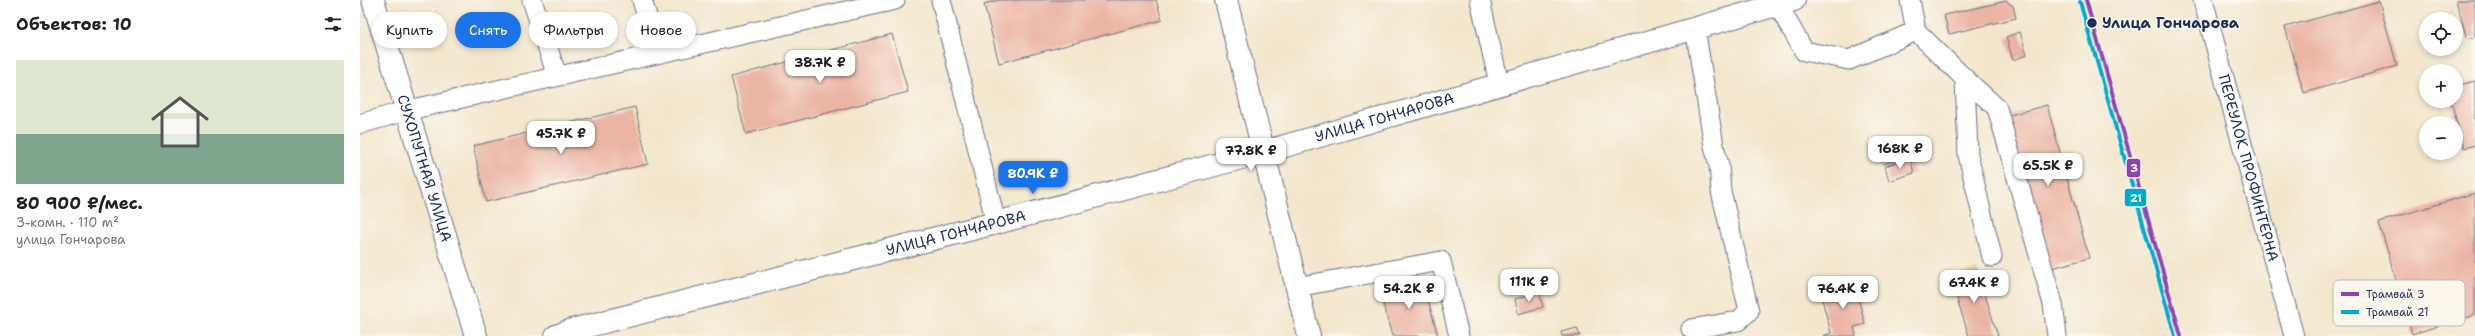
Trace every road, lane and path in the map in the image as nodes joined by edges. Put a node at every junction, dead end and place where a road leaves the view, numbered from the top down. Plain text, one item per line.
1 (373, 0) edge
2 (532, 0) edge
3 (642, 0) edge
4 (895, 0) edge
5 (941, 0) edge
6 (1226, 0) edge
7 (1480, 0) edge
8 (1910, 0) edge
9 (2203, 0) edge
10 (1786, 2) edge
11 (1695, 28) junction
12 (1916, 31) junction
13 (658, 53) junction
14 (557, 76) junction
15 (1965, 79) junction
16 (1499, 83) junction
17 (406, 111) junction
18 (360, 124) edge
19 (1264, 152) junction
20 (996, 223) junction
21 (1992, 257) dead end
22 (1296, 287) junction
23 (1691, 329) dead end
24 (567, 334) edge
25 (476, 336) edge
26 (1309, 336) edge
27 (1459, 336) edge
28 (2057, 336) edge
29 (2294, 336) edge

1 - 17 street, СУХОПУТНАЯ УЛИЦА
2 - 14 lane
3 - 13 lane
4 - 13 lane
5 - 20 lane
6 - 19 street
7 - 16 lane
8 - 12 lane
9 - 29 lane, ПЕРЕУЛОК ПРОФИНТЕРНА
10 - 11 street, УЛИЦА ГОНЧАРОВА
10 - 12 lane
11 - 16 street, УЛИЦА ГОНЧАРОВА
11 - 23 lane
12 - 15 lane
13 - 14 lane
14 - 17 lane
15 - 21 lane
15 - 28 lane
16 - 19 street, УЛИЦА ГОНЧАРОВА
17 - 18 lane
17 - 25 street, СУХОПУТНАЯ УЛИЦА
19 - 20 street, УЛИЦА ГОНЧАРОВА
19 - 22 street
20 - 24 street, УЛИЦА ГОНЧАРОВА
22 - 26 street
22 - 27 lane

